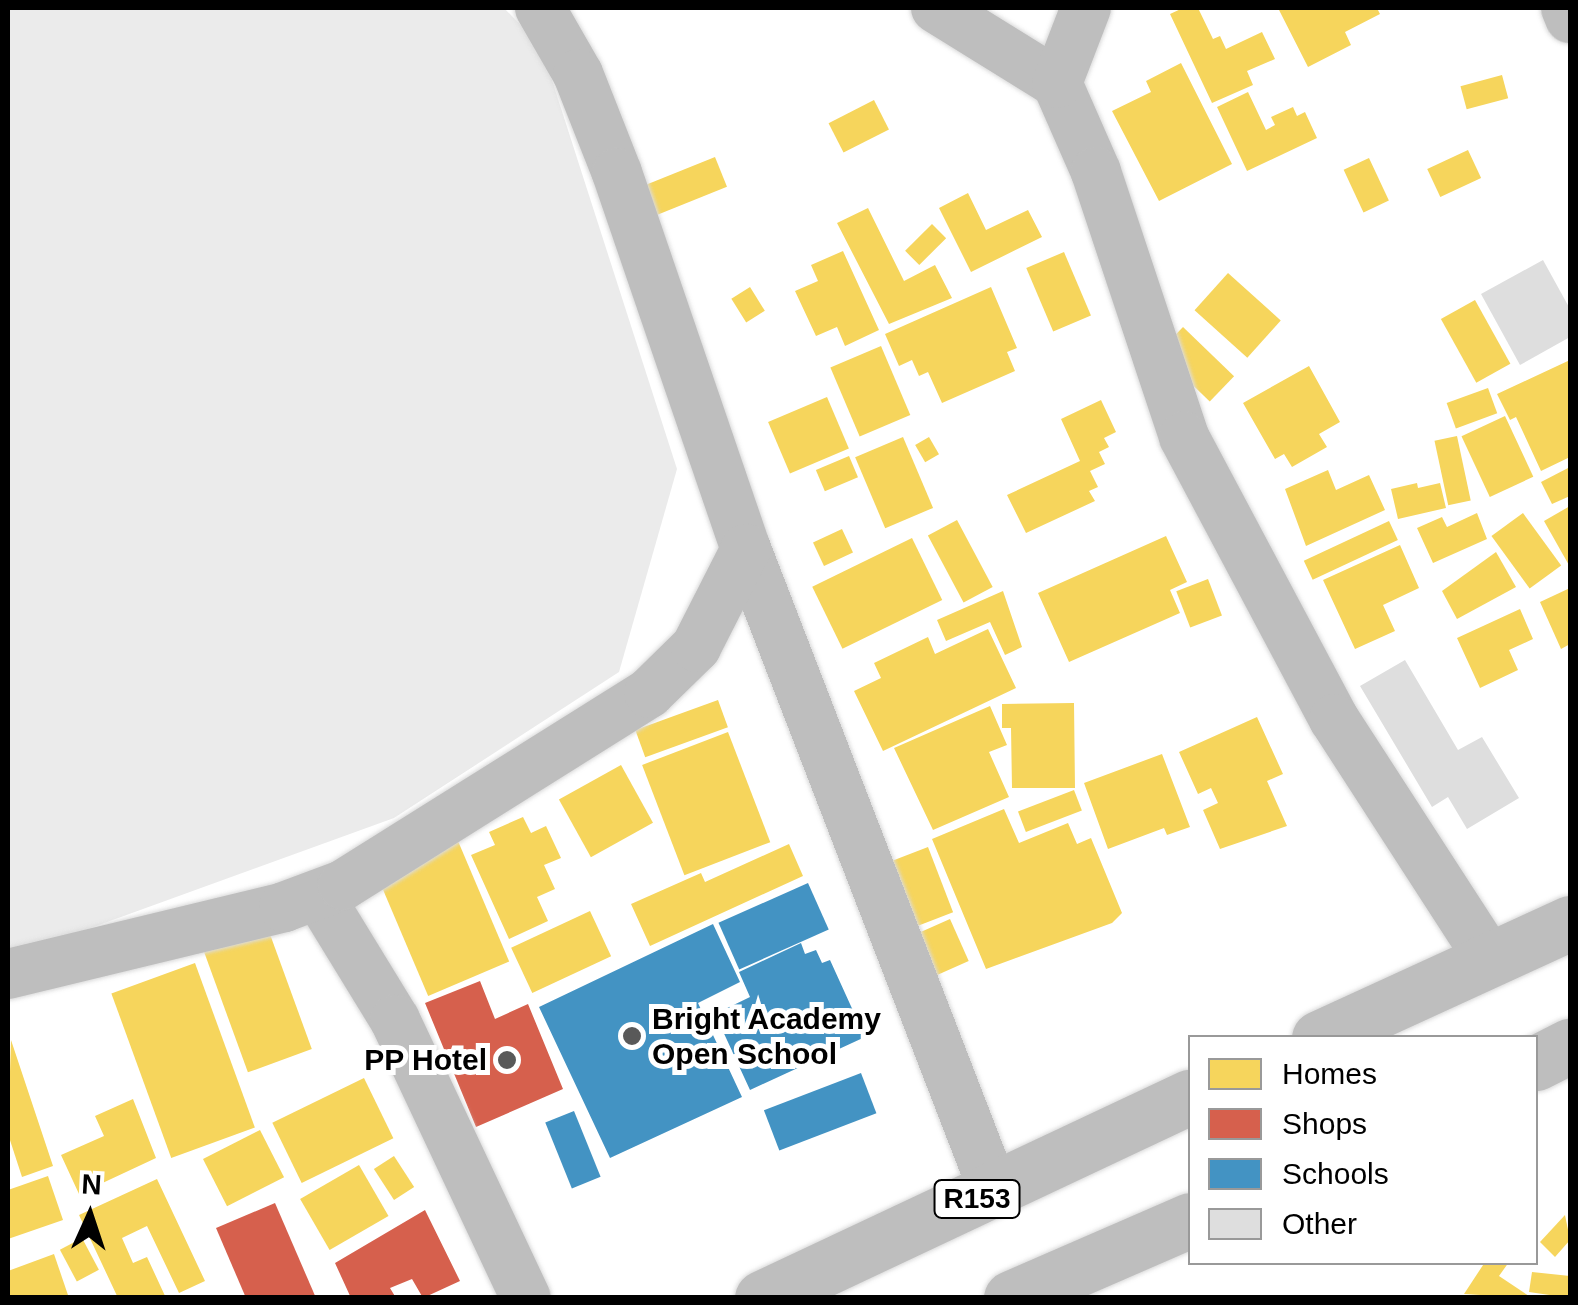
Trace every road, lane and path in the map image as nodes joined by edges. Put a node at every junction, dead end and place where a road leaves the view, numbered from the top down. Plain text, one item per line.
1 (540, 8) edge
2 (936, 8) edge
3 (1086, 8) edge
4 (1566, 8) edge
5 (1570, 18) edge
6 (1056, 83) junction
7 (746, 549) junction
8 (319, 896) junction
9 (1570, 923) edge
10 (1489, 959) junction
11 (8, 974) edge
12 (1325, 1035) edge
13 (1570, 1046) edge
14 (1538, 1062) edge
15 (1188, 1098) edge
16 (994, 1191) junction
17 (1188, 1221) edge
18 (526, 1298) edge
19 (762, 1298) edge
20 (1011, 1298) edge

1 - 7 street
2 - 6 street
3 - 6 street
4 - 5 street
6 - 10 street
7 - 8 street
7 - 16 street
8 - 11 street
8 - 18 street
9 - 10 main road
10 - 12 main road
13 - 14 main road
15 - 16 main road, R153
16 - 19 main road, R153
17 - 20 main road

